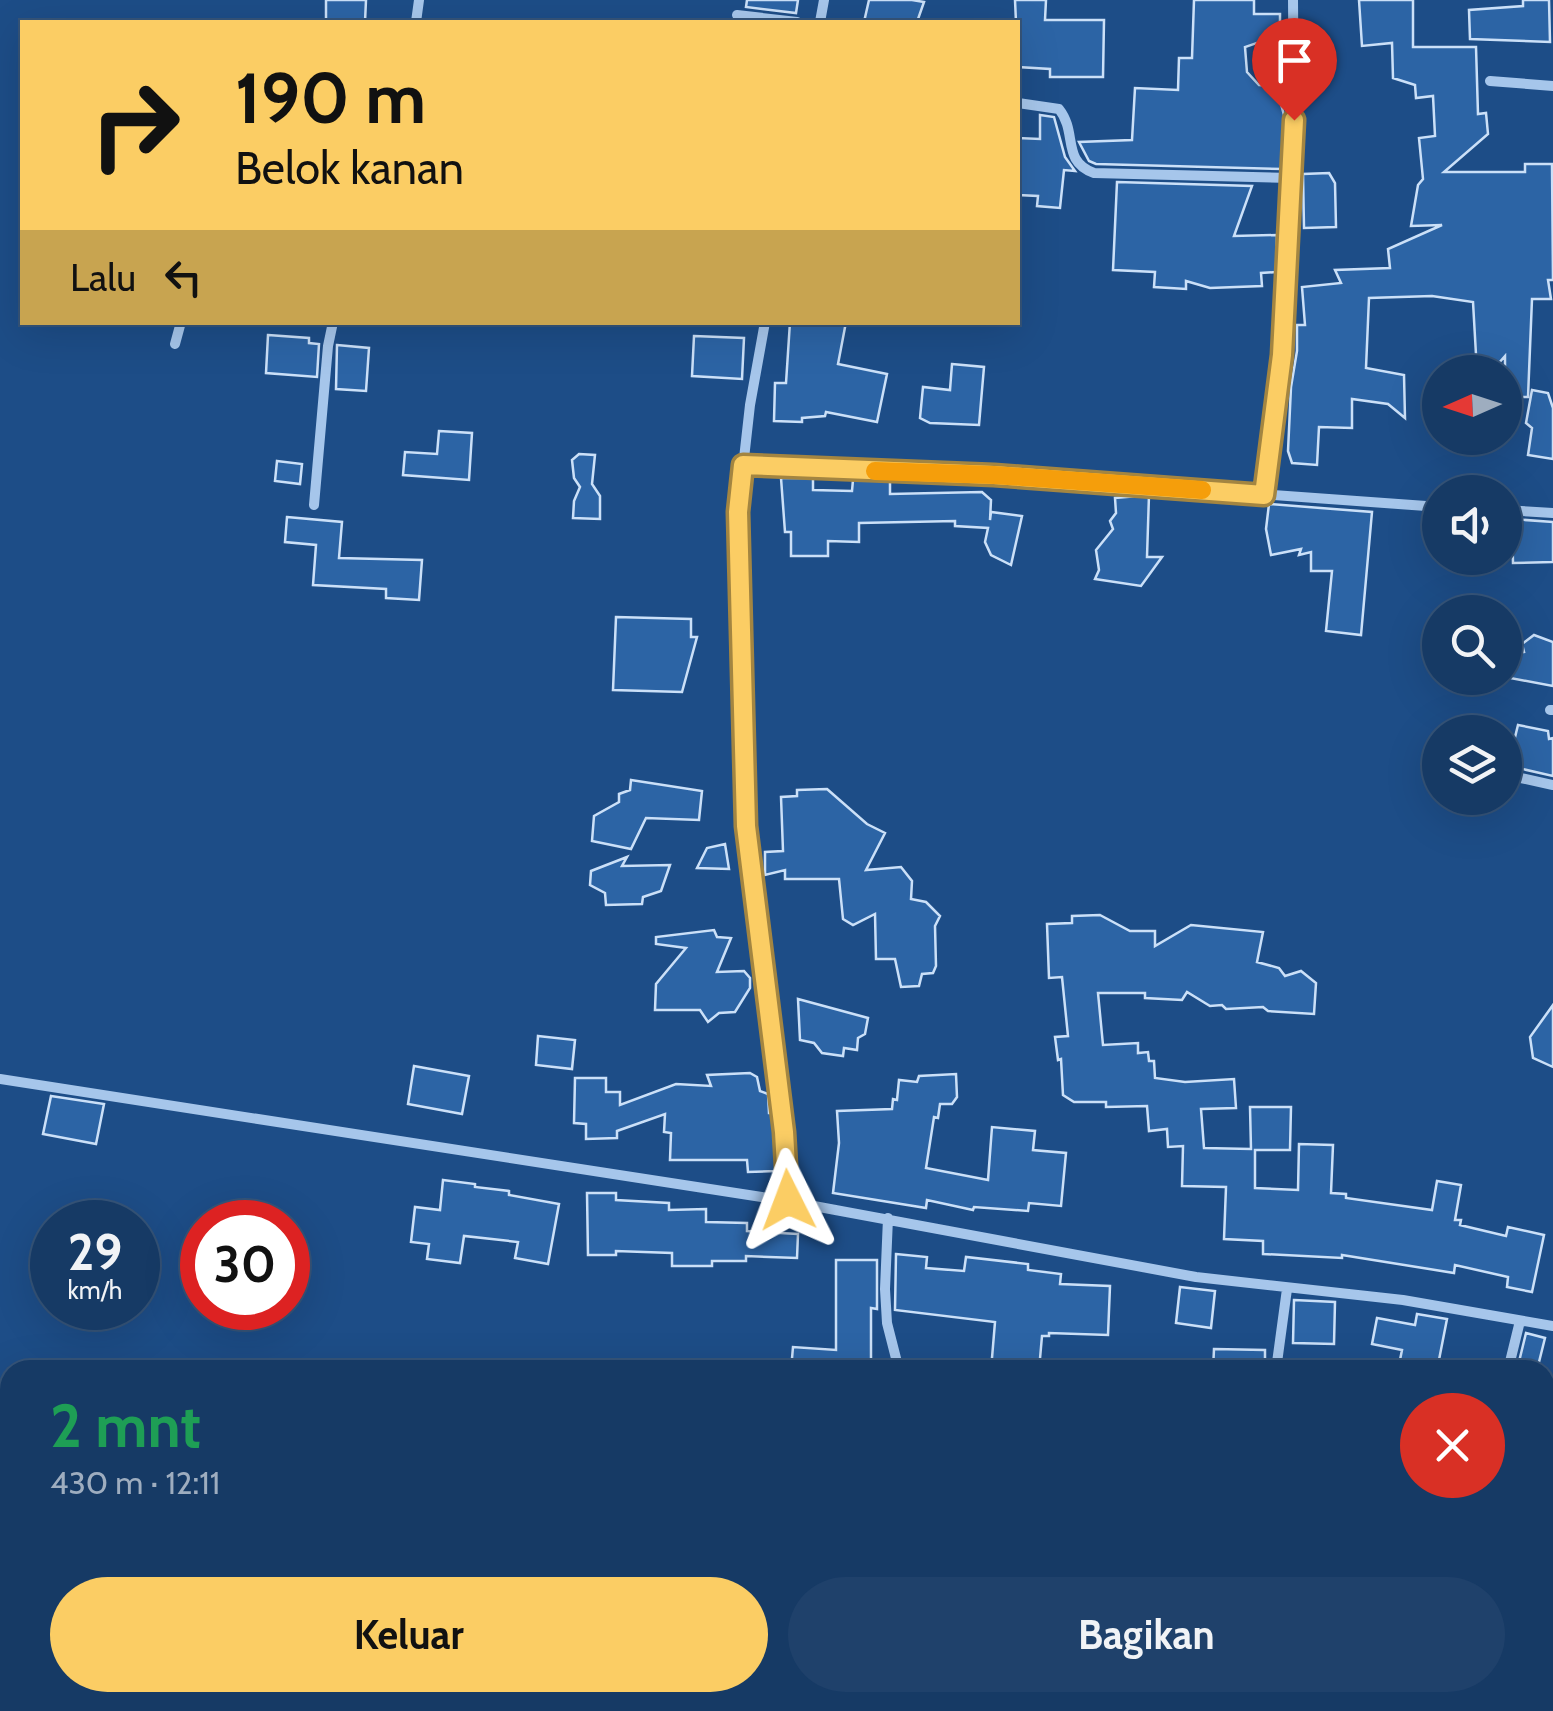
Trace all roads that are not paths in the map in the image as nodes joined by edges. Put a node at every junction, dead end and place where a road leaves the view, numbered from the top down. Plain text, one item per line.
1 (1293, 0) edge
2 (737, 14) dead end
3 (782, 20) edge
4 (1490, 81) dead end
5 (1553, 86) edge
6 (1020, 103) edge
7 (1291, 178) junction
8 (181, 325) edge
9 (333, 325) edge
10 (764, 325) edge
11 (175, 344) dead end
12 (743, 465) junction
13 (1264, 495) junction
14 (314, 505) dead end
15 (1422, 507) edge
16 (1522, 511) edge
17 (1553, 513) edge
18 (1522, 779) edge
19 (1553, 785) edge
20 (0, 1079) edge
21 (788, 1200) junction
22 (888, 1218) junction
23 (1288, 1289) junction
24 (1520, 1321) junction
25 (1553, 1326) edge
26 (897, 1360) edge
27 (1277, 1360) edge
28 (1510, 1360) edge

1 - 7 street
2 - 3 street
4 - 5 street
6 - 7 street
7 - 13 street
8 - 11 street
9 - 14 street
10 - 12 street
12 - 13 street
12 - 21 street
13 - 15 street
16 - 17 street
18 - 19 street
20 - 21 street
21 - 22 street
22 - 23 street
22 - 26 street
23 - 24 street
23 - 27 street
24 - 25 street
24 - 28 street

